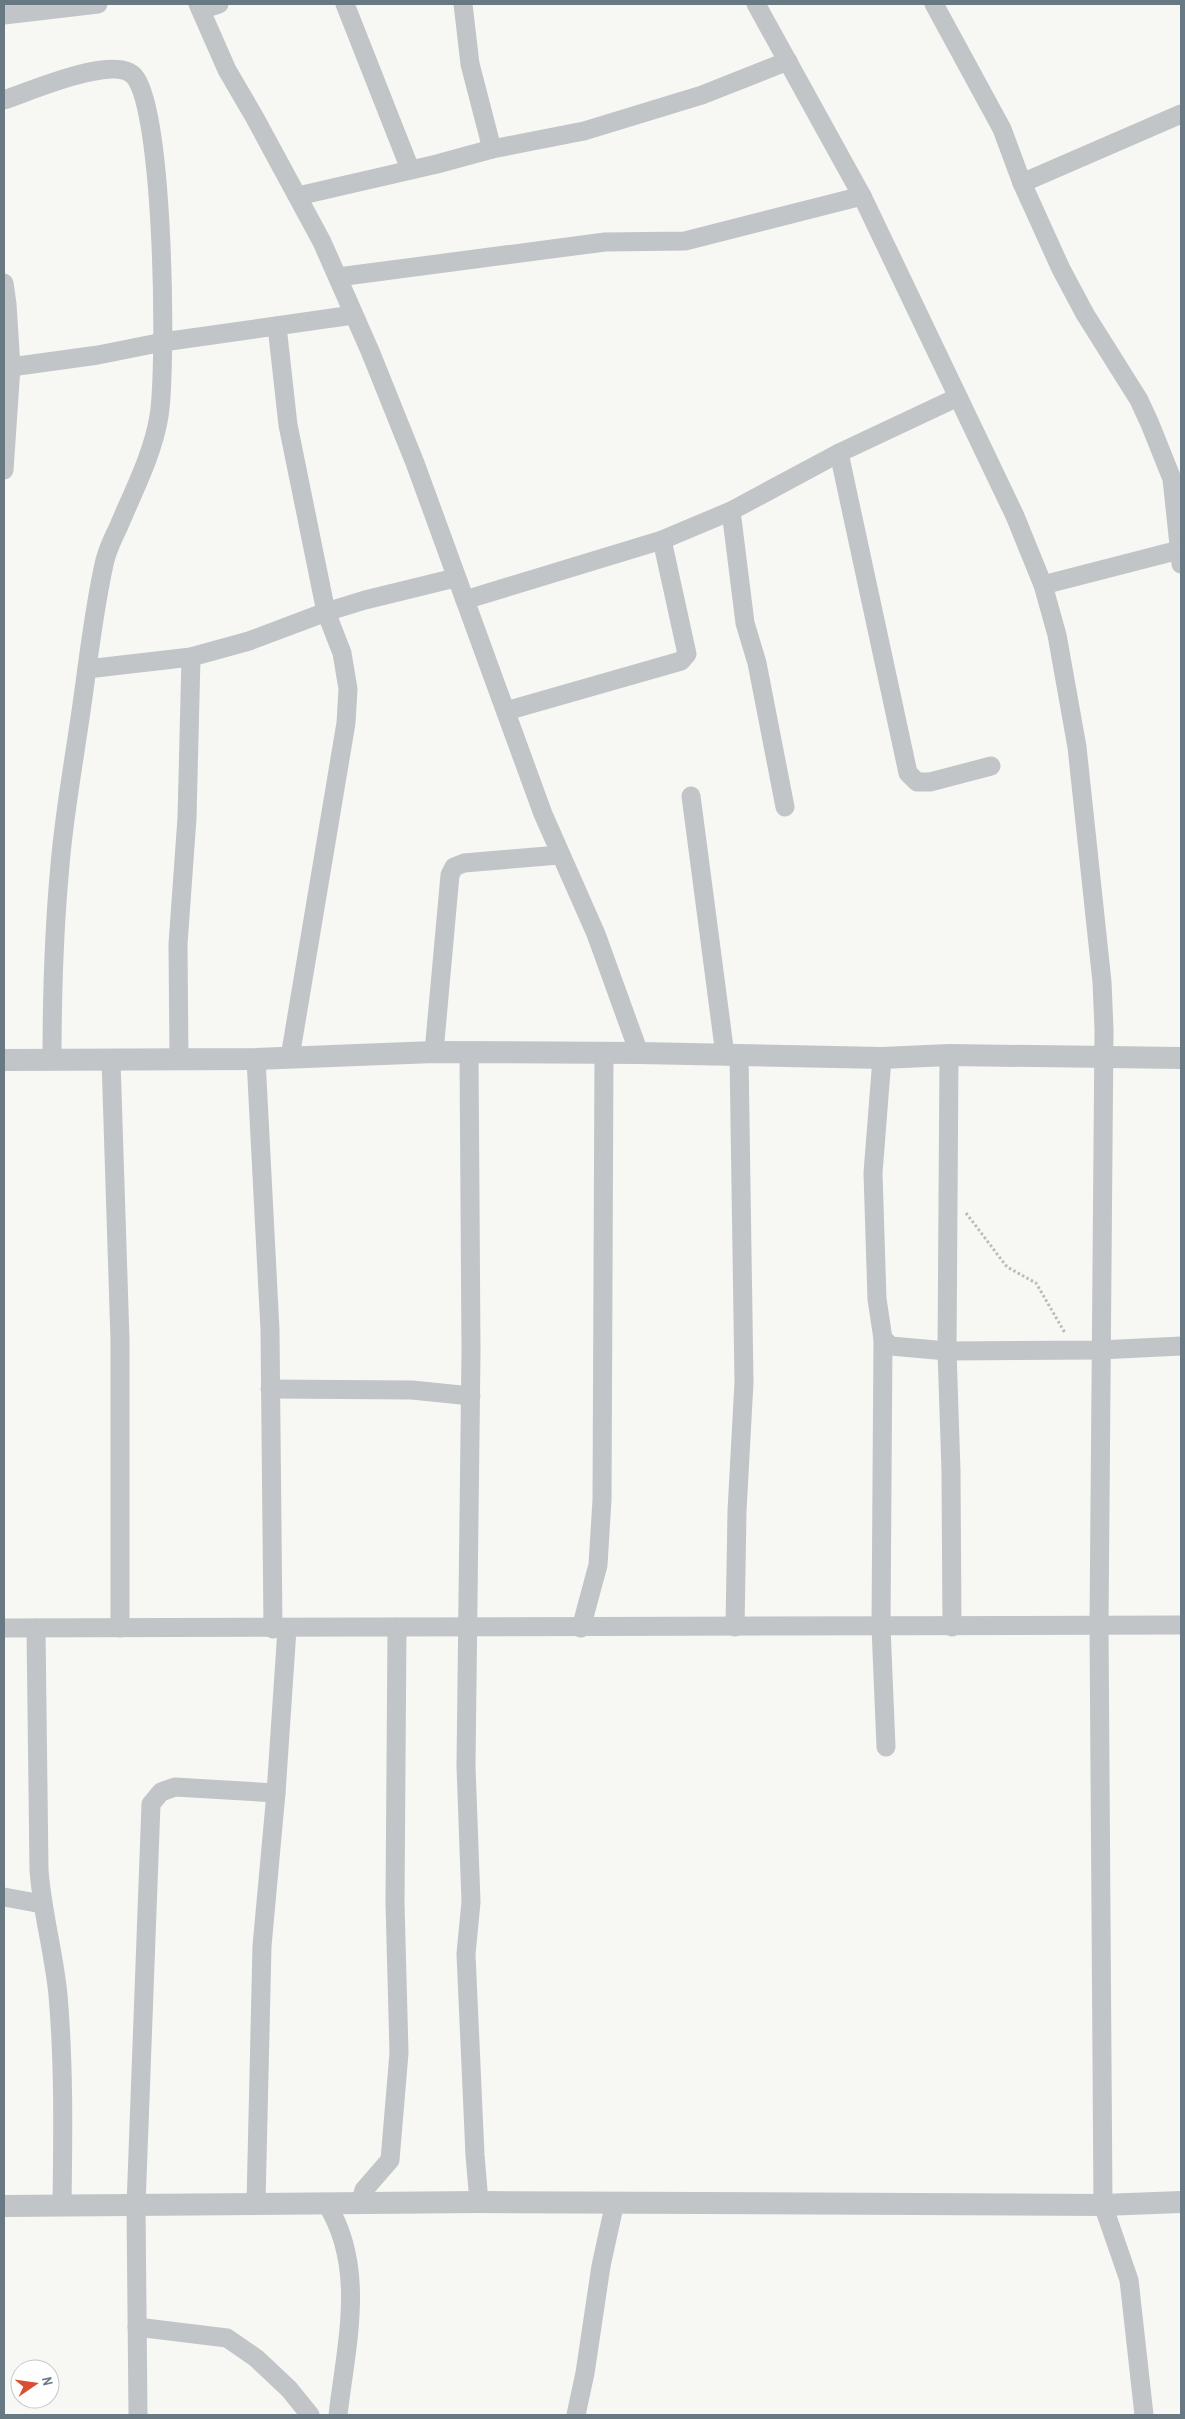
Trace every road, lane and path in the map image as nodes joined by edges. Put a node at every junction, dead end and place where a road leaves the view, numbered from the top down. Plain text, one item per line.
1 (98, 4) edge
2 (219, 4) edge
3 (345, 4) edge
4 (463, 4) edge
5 (756, 4) edge
6 (934, 4) edge
7 (200, 7) edge
8 (4, 15) edge
9 (788, 61) junction
10 (4, 100) edge
11 (1181, 114) edge
12 (492, 149) junction
13 (410, 169) junction
14 (1022, 183) junction
15 (298, 196) junction
16 (862, 196) junction
17 (338, 277) junction
18 (4, 283) edge
19 (354, 315) junction
20 (277, 326) junction
21 (164, 342) junction
22 (11, 367) junction
23 (958, 397) junction
24 (839, 453) junction
25 (4, 470) edge
26 (731, 511) junction
27 (662, 540) junction
28 (1180, 557) edge
29 (455, 578) junction
30 (1043, 585) junction
31 (465, 600) junction
32 (326, 612) junction
33 (191, 657) junction
34 (87, 669) junction
35 (506, 711) junction
36 (991, 766) dead end
37 (690, 796) dead end
38 (785, 807) dead end
39 (560, 855) junction
40 (434, 1052) junction
41 (469, 1053) junction
42 (604, 1053) junction
43 (639, 1053) junction
44 (732, 1055) junction
45 (949, 1055) junction
46 (290, 1057) junction
47 (1104, 1057) junction
48 (256, 1058) junction
49 (882, 1058) junction
50 (1181, 1058) edge
51 (52, 1059) junction
52 (179, 1059) junction
53 (4, 1060) edge
54 (111, 1060) junction
55 (948, 1188) junction
56 (883, 1339) junction
57 (1181, 1346) edge
58 (1075, 1350) junction
59 (1100, 1350) junction
60 (947, 1351) junction
61 (270, 1389) junction
62 (471, 1396) junction
63 (1099, 1625) junction
64 (1181, 1625) edge
65 (397, 1627) junction
66 (734, 1627) junction
67 (881, 1627) junction
68 (952, 1627) junction
69 (4, 1628) edge
70 (36, 1628) junction
71 (120, 1628) junction
72 (468, 1628) junction
73 (581, 1628) junction
74 (280, 1629) junction
75 (886, 1746) dead end
76 (276, 1794) junction
77 (4, 1898) edge
78 (42, 1904) junction
79 (479, 2202) junction
80 (615, 2202) junction
81 (1181, 2202) edge
82 (256, 2203) junction
83 (326, 2203) junction
84 (360, 2203) junction
85 (1103, 2205) junction
86 (4, 2206) edge
87 (62, 2206) junction
88 (136, 2206) junction
89 (137, 2327) junction
90 (138, 2415) edge
91 (310, 2415) edge
92 (338, 2415) edge
93 (576, 2415) edge
94 (1144, 2415) edge

1 - 8 street
2 - 7 street
3 - 13 street
4 - 12 street
5 - 9 street
6 - 14 street
7 - 15 street
9 - 12 street
9 - 16 street
10 - 21 street
11 - 14 street
12 - 13 street
13 - 15 street
14 - 28 street
15 - 17 street
16 - 17 street
16 - 23 street
17 - 19 street
18 - 22 street
19 - 20 street
19 - 29 street
20 - 21 street
20 - 32 street
21 - 22 street
21 - 34 street
22 - 25 street
23 - 24 street
23 - 30 street
24 - 26 street
24 - 36 street
26 - 27 street
26 - 38 street
27 - 31 street
27 - 35 street
28 - 30 street
29 - 31 street
29 - 32 street
30 - 47 street
31 - 35 street
32 - 33 street
32 - 46 street
33 - 34 street
33 - 52 street
34 - 51 street
35 - 39 street
37 - 44 street
39 - 40 street
39 - 43 street
40 - 41 street
40 - 46 street
41 - 42 street
41 - 62 street
42 - 43 street
42 - 73 street
43 - 44 street
44 - 49 street
44 - 66 street
45 - 47 street
45 - 49 street
45 - 55 street
46 - 48 street
47 - 50 street
47 - 59 street
48 - 52 street
48 - 61 street
49 - 56 street
51 - 53 street
51 - 54 street
52 - 54 street
54 - 71 street
55 - 58 path
55 - 60 street
56 - 60 street
56 - 67 street
57 - 59 street
58 - 59 street
58 - 60 street
59 - 63 street
60 - 68 street
61 - 62 street
61 - 74 street
62 - 72 street
63 - 64 street
63 - 68 street
63 - 85 street
65 - 72 street
65 - 74 street
65 - 84 street
66 - 67 street
66 - 73 street
67 - 68 street
67 - 75 street
69 - 70 street
70 - 71 street
70 - 78 street
71 - 74 street
72 - 73 street
72 - 79 street
74 - 76 street
76 - 82 street
76 - 88 street
77 - 78 street
78 - 87 street
79 - 80 street
79 - 84 street
80 - 85 street
80 - 93 street
81 - 85 street
82 - 83 street
82 - 88 street
83 - 84 street
83 - 92 street
85 - 94 street
86 - 87 street
87 - 88 street
88 - 89 street
89 - 90 street
89 - 91 street

